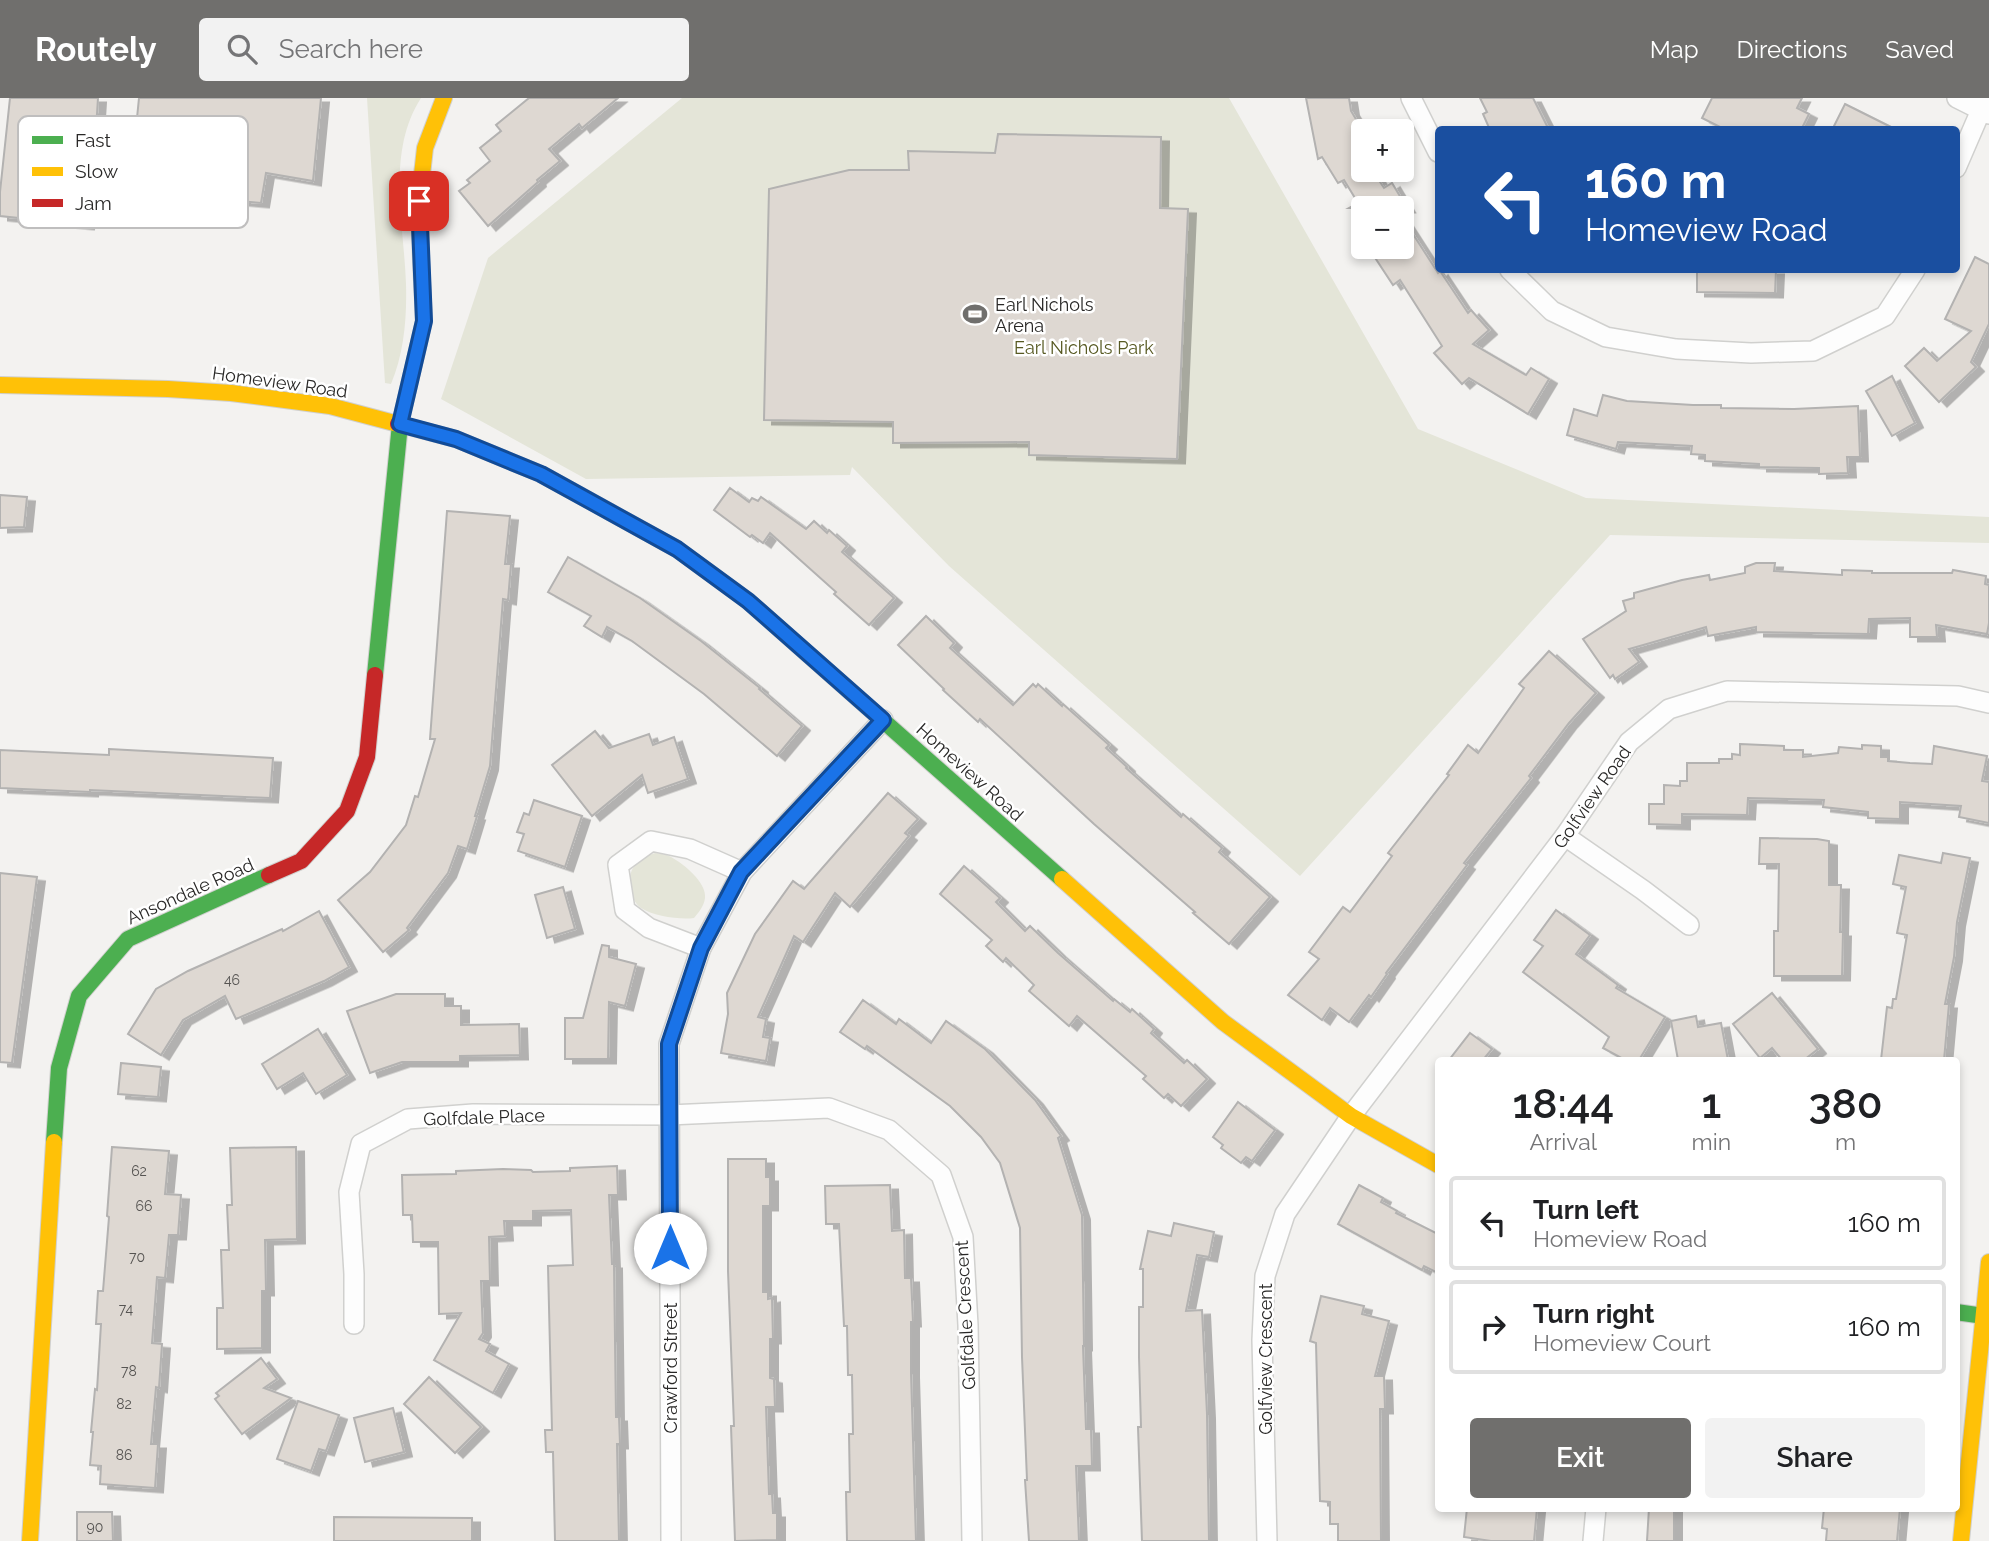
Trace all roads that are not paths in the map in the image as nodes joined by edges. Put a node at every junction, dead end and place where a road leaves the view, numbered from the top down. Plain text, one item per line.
1 (444, 98) edge
2 (1411, 98) edge
3 (1957, 98) edge
4 (1986, 107) edge
5 (1435, 146) edge
6 (1960, 160) edge
7 (1512, 273) edge
8 (1913, 273) edge
9 (0, 385) edge
10 (400, 424) junction
11 (1989, 703) edge
12 (883, 720) junction
13 (1565, 836) junction
14 (741, 872) junction
15 (1689, 925) dead end
16 (701, 948) junction
17 (669, 1115) junction
18 (1351, 1116) junction
19 (1435, 1164) edge
20 (1989, 1262) edge
21 (1960, 1313) edge
22 (1984, 1316) junction
23 (354, 1324) dead end
24 (1596, 1512) edge
25 (30, 1541) edge
26 (671, 1541) edge
27 (972, 1541) edge
28 (1267, 1541) edge
29 (1593, 1541) edge
30 (1961, 1541) edge

1 - 10 street, Ansondale Road
2 - 5 street
3 - 4 street
4 - 6 street
7 - 8 street
9 - 10 street, Homeview Road
10 - 12 street, Homeview Road
10 - 25 street, Ansondale Road
11 - 13 street, Golfview Road
12 - 14 street, Crawford Street
12 - 18 street, Homeview Road
13 - 15 street
13 - 18 street, Golfview Road
14 - 16 street, Crawford Street
14 - 16 street
16 - 17 street, Crawford Street
17 - 23 street, Golfdale Place
17 - 26 street, Crawford Street
17 - 27 street, Golfdale Crescent
18 - 19 street, Homeview Road
18 - 28 street, Golfview Crescent
20 - 22 street
21 - 22 street
22 - 30 street
24 - 29 street

